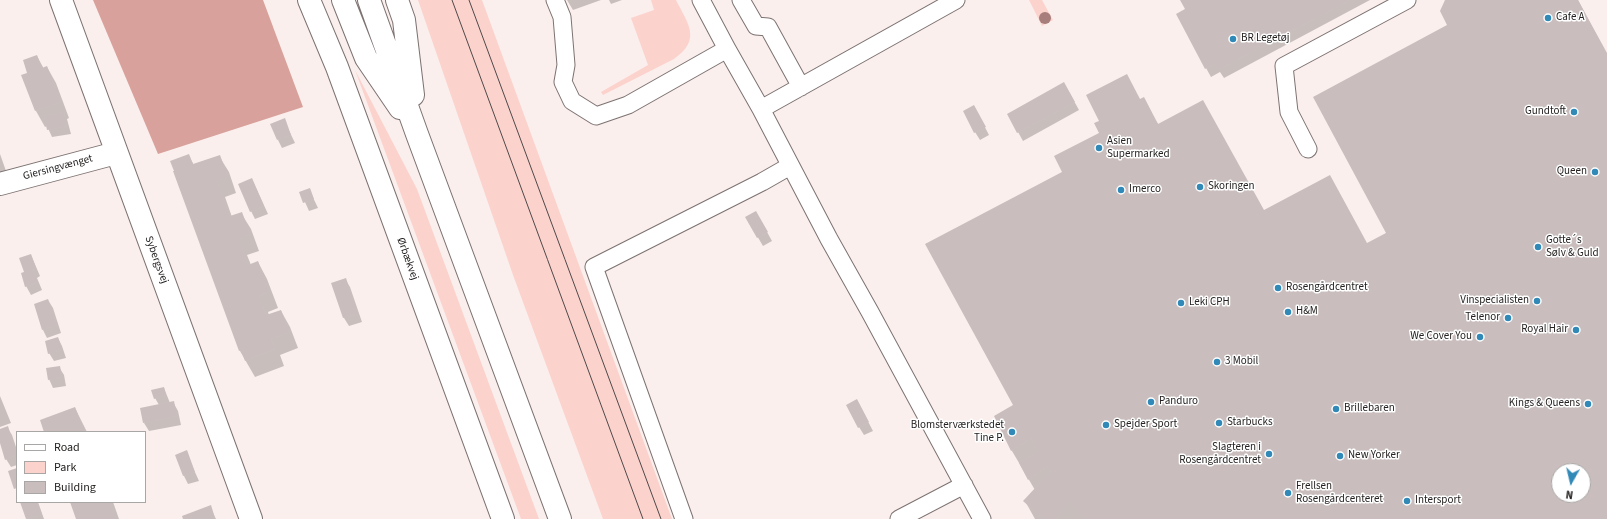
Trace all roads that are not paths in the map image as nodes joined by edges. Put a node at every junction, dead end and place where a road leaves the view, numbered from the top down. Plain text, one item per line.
1 (61, 0) edge
2 (309, 0) edge
3 (343, 0) edge
4 (369, 0) edge
5 (397, 0) edge
6 (555, 0) edge
7 (701, 0) edge
8 (741, 0) edge
9 (956, 0) edge
10 (1407, 0) edge
11 (727, 49) junction
12 (801, 87) junction
13 (761, 108) junction
14 (417, 134) junction
15 (1308, 149) dead end
16 (116, 153) junction
17 (790, 166) junction
18 (0, 184) edge
19 (964, 485) junction
20 (251, 519) edge
21 (503, 519) edge
22 (560, 519) edge
23 (684, 519) edge
24 (899, 519) edge
25 (982, 519) edge

1 - 16 main road, Sybergsvej
2 - 21 main road, Ørbækvej
3 - 14 main road
4 - 14 main road
5 - 14 main road
6 - 11 lane
7 - 11 lane
8 - 12 lane
9 - 12 lane
10 - 15 lane
11 - 13 lane
12 - 13 lane
13 - 17 lane
14 - 22 main road
16 - 18 main road, Giersingvænget
16 - 20 main road, Sybergsvej
17 - 19 lane
17 - 23 lane
19 - 24 lane
19 - 25 lane

